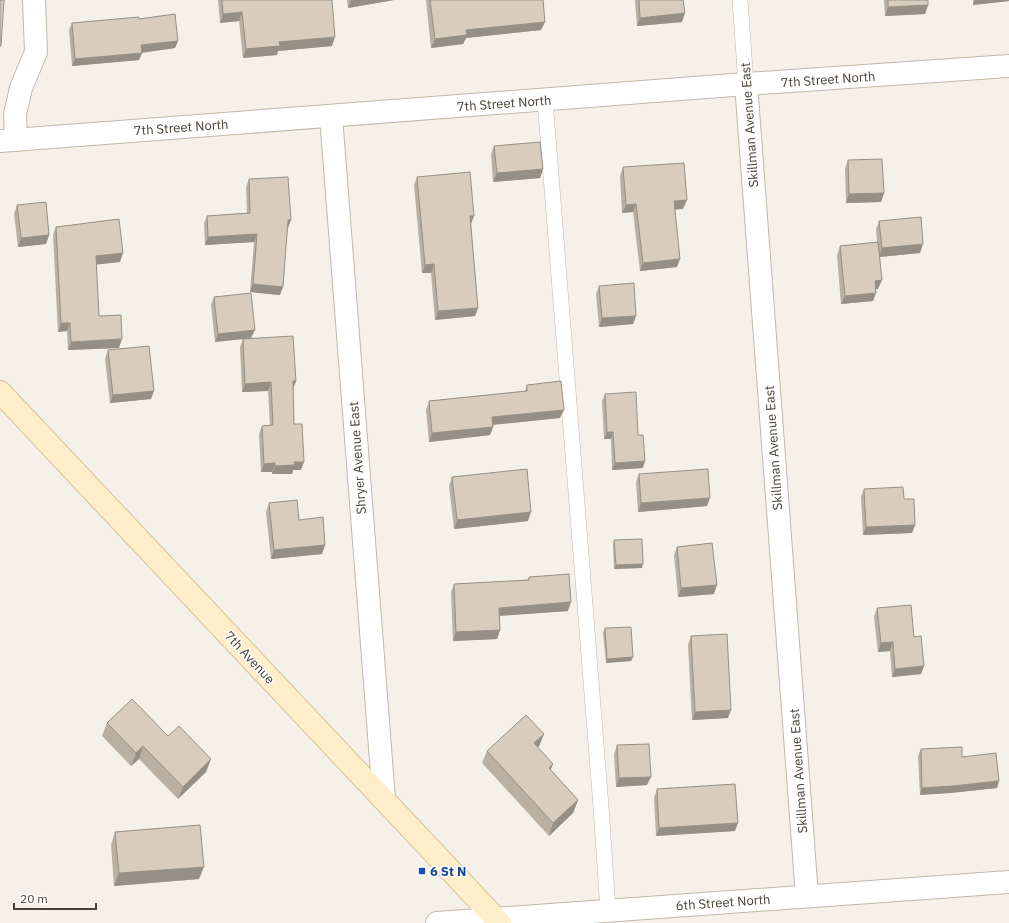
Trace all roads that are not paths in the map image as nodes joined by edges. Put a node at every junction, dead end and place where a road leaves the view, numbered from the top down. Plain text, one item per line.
1 (34, 0) edge
2 (740, 0) edge
3 (1009, 66) edge
4 (746, 84) junction
5 (544, 100) junction
6 (331, 116) junction
7 (8, 140) edge
8 (0, 392) edge
9 (384, 799) junction
10 (1009, 882) edge
11 (807, 896) junction
12 (608, 911) junction
13 (498, 921) edge
14 (437, 923) edge

1 - 7 street
2 - 4 lane, Skillman Avenue East
3 - 4 street, 7th Street North
4 - 5 street, 7th Street North
4 - 11 street, Skillman Avenue East
5 - 6 street, 7th Street North
5 - 12 lane
6 - 7 street, 7th Street North
6 - 9 street, Shryer Avenue East
8 - 9 street, 7th Avenue
9 - 13 street, 7th Avenue
10 - 11 street, 6th Street North
11 - 12 street, 6th Street North
12 - 13 street, 6th Street North
13 - 14 street, 6th Street North

